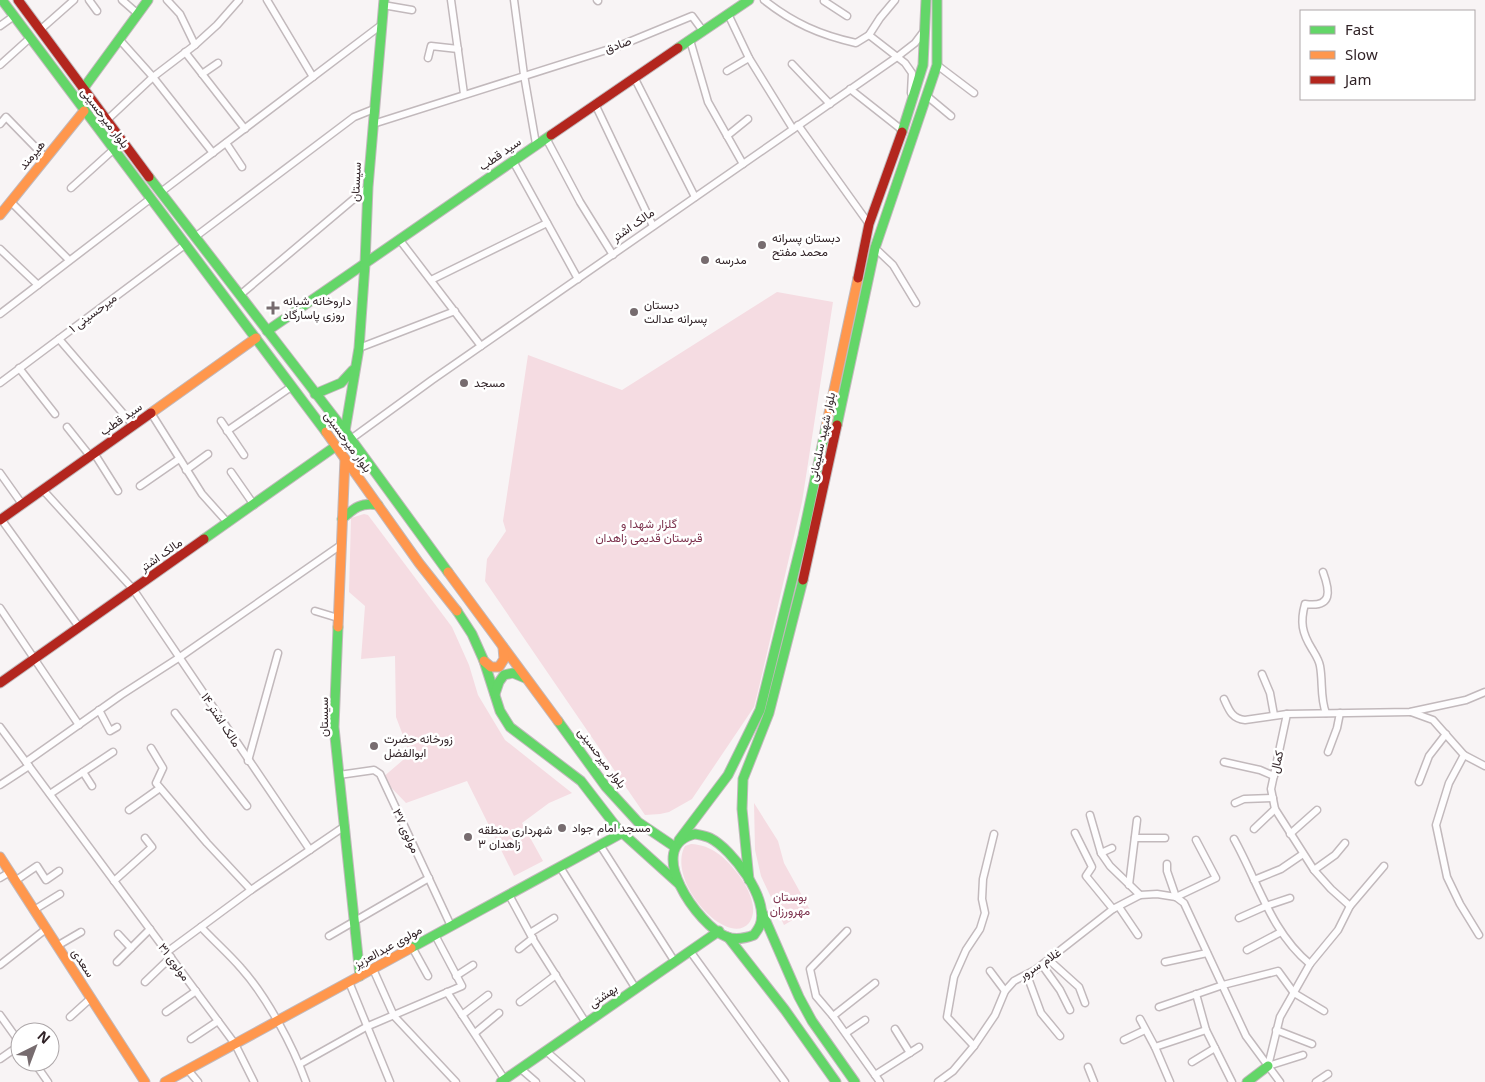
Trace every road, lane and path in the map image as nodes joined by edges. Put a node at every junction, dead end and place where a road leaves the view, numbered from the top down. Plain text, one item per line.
1 (2, 0) edge
2 (74, 0) edge
3 (89, 0) edge
4 (122, 0) edge
5 (148, 0) edge
6 (167, 0) edge
7 (239, 0) edge
8 (451, 0) edge
9 (514, 0) edge
10 (749, 0) edge
11 (764, 0) edge
12 (895, 0) edge
13 (926, 0) edge
14 (938, 0) edge
15 (20, 1) edge
16 (269, 1) edge
17 (824, 1) edge
18 (383, 3) edge
19 (97, 10) dead end
20 (412, 10) dead end
21 (138, 14) junction
22 (728, 14) junction
23 (14, 16) junction
24 (847, 16) dead end
25 (0, 26) edge
26 (380, 26) junction
27 (925, 28) junction
28 (40, 30) junction
29 (703, 31) junction
30 (869, 35) junction
31 (30, 38) junction
32 (120, 39) junction
33 (690, 40) junction
34 (50, 44) junction
35 (195, 45) junction
36 (458, 49) junction
37 (40, 51) junction
38 (185, 52) junction
39 (428, 58) dead end
40 (749, 58) junction
41 (897, 58) junction
42 (218, 62) dead end
43 (792, 64) dead end
44 (0, 65) edge
45 (937, 65) junction
46 (727, 71) dead end
47 (202, 74) junction
48 (524, 75) junction
49 (153, 77) junction
50 (313, 77) junction
51 (634, 78) junction
52 (83, 89) junction
53 (850, 89) junction
54 (464, 94) junction
55 (974, 94) dead end
56 (927, 96) junction
57 (595, 104) junction
58 (830, 104) junction
59 (374, 109) junction
60 (84, 111) junction
61 (909, 113) junction
62 (951, 116) dead end
63 (748, 119) dead end
64 (106, 120) junction
65 (0, 124) edge
66 (372, 124) junction
67 (796, 127) junction
68 (245, 129) junction
69 (902, 130) junction
70 (728, 136) junction
71 (546, 138) junction
72 (226, 143) junction
73 (536, 144) junction
74 (113, 150) junction
75 (213, 153) junction
76 (46, 158) junction
77 (513, 161) junction
78 (744, 164) junction
79 (242, 167) dead end
80 (368, 187) junction
81 (71, 188) dead end
82 (161, 192) junction
83 (695, 197) junction
84 (150, 199) junction
85 (11, 202) junction
86 (0, 216) edge
87 (547, 223) junction
88 (869, 224) junction
89 (654, 226) junction
90 (195, 237) junction
91 (400, 239) junction
92 (186, 244) junction
93 (0, 248) edge
94 (875, 248) junction
95 (613, 254) junction
96 (69, 260) junction
97 (365, 264) junction
98 (218, 265) junction
99 (207, 273) junction
100 (578, 279) junction
101 (431, 280) junction
102 (38, 285) junction
103 (240, 295) junction
104 (916, 303) dead end
105 (455, 311) junction
106 (0, 314) edge
107 (267, 331) junction
108 (256, 338) junction
109 (59, 339) junction
110 (481, 346) junction
111 (359, 348) junction
112 (356, 366) junction
113 (19, 368) junction
114 (0, 383) edge
115 (291, 387) junction
116 (315, 394) junction
117 (151, 412) junction
118 (55, 414) dead end
119 (221, 421) dead end
120 (133, 425) junction
121 (67, 427) dead end
122 (228, 431) junction
123 (348, 435) junction
124 (336, 446) junction
125 (208, 454) dead end
126 (92, 455) junction
127 (244, 456) dead end
128 (344, 458) junction
129 (179, 459) junction
130 (186, 470) junction
131 (231, 472) dead end
132 (0, 473) edge
133 (140, 486) dead end
134 (43, 490) junction
135 (118, 491) dead end
136 (22, 504) junction
137 (254, 505) junction
138 (378, 505) junction
139 (0, 519) edge
140 (342, 519) junction
141 (228, 523) junction
142 (341, 545) junction
143 (1323, 572) dead end
144 (134, 589) junction
145 (0, 608) edge
146 (315, 611) dead end
147 (338, 618) junction
148 (79, 627) junction
149 (503, 646) junction
150 (278, 653) dead end
151 (180, 657) junction
152 (34, 659) junction
153 (484, 661) junction
154 (1262, 674) dead end
155 (527, 679) junction
156 (1, 680) edge
157 (1485, 692) edge
158 (494, 697) junction
159 (1224, 699) dead end
160 (99, 710) junction
161 (1410, 712) junction
162 (175, 713) dead end
163 (1326, 713) junction
164 (1340, 713) junction
165 (1288, 714) junction
166 (1274, 715) junction
167 (78, 725) junction
168 (0, 727) edge
169 (117, 728) dead end
170 (1446, 734) junction
171 (151, 748) dead end
172 (113, 752) dead end
173 (1328, 752) dead end
174 (1464, 755) junction
175 (248, 761) junction
176 (1224, 762) dead end
177 (27, 764) junction
178 (1485, 766) edge
179 (83, 772) junction
180 (340, 775) junction
181 (1274, 776) junction
182 (1419, 782) dead end
183 (0, 785) edge
184 (92, 786) dead end
185 (160, 788) junction
186 (50, 794) junction
187 (1273, 798) junction
188 (1235, 802) dead end
189 (247, 806) dead end
190 (1275, 809) junction
191 (129, 810) dead end
192 (1318, 810) dead end
193 (1090, 815) dead end
194 (1137, 820) dead end
195 (345, 826) junction
196 (1254, 829) dead end
197 (622, 833) junction
198 (994, 834) dead end
199 (1075, 834) dead end
200 (1290, 834) junction
201 (145, 838) dead end
202 (1135, 838) junction
203 (1165, 838) dead end
204 (1234, 839) dead end
205 (1196, 840) dead end
206 (677, 843) junction
207 (1345, 843) dead end
208 (600, 845) junction
209 (1112, 848) dead end
210 (310, 850) junction
211 (1101, 853) junction
212 (1303, 854) junction
213 (0, 857) edge
214 (1168, 864) dead end
215 (1384, 866) dead end
216 (560, 867) junction
217 (1314, 870) junction
218 (59, 871) dead end
219 (10, 872) junction
220 (0, 878) edge
221 (428, 878) junction
222 (15, 880) junction
223 (749, 880) junction
224 (1254, 880) junction
225 (114, 881) junction
226 (679, 884) junction
227 (1129, 885) junction
228 (251, 890) junction
229 (60, 894) dead end
230 (509, 895) junction
231 (1140, 895) junction
232 (1176, 897) junction
233 (1290, 898) dead end
234 (1266, 906) junction
235 (1350, 906) junction
236 (1116, 908) junction
237 (761, 909) junction
238 (34, 910) junction
239 (554, 918) dead end
240 (1239, 918) dead end
241 (355, 920) junction
242 (451, 926) junction
243 (201, 927) junction
244 (46, 929) junction
245 (150, 929) junction
246 (719, 931) junction
247 (847, 931) dead end
248 (81, 932) dead end
249 (1281, 932) junction
250 (118, 934) dead end
251 (435, 935) junction
252 (1138, 935) dead end
253 (1479, 935) dead end
254 (329, 936) dead end
255 (531, 936) junction
256 (728, 937) junction
257 (57, 946) junction
258 (412, 947) junction
259 (131, 948) junction
260 (519, 950) dead end
261 (1247, 950) dead end
262 (690, 951) junction
263 (1208, 953) junction
264 (169, 955) junction
265 (1049, 960) junction
266 (117, 962) dead end
267 (675, 962) junction
268 (1165, 962) dead end
269 (1, 964) edge
270 (473, 964) dead end
271 (1310, 964) junction
272 (1042, 965) junction
273 (373, 969) junction
274 (990, 970) dead end
275 (556, 975) junction
276 (1027, 975) junction
277 (360, 976) junction
278 (428, 976) dead end
279 (456, 976) junction
280 (145, 982) dead end
281 (349, 982) junction
282 (875, 983) dead end
283 (1223, 986) junction
284 (636, 989) junction
285 (196, 991) junction
286 (1005, 991) junction
287 (447, 992) junction
288 (1294, 993) junction
289 (1196, 994) junction
290 (488, 996) dead end
291 (91, 998) junction
292 (520, 1002) dead end
293 (1085, 1003) dead end
294 (1159, 1007) dead end
295 (1070, 1010) dead end
296 (1324, 1011) dead end
297 (166, 1012) dead end
298 (499, 1013) dead end
299 (462, 1015) junction
300 (0, 1016) edge
301 (394, 1016) junction
302 (833, 1016) junction
303 (70, 1017) dead end
304 (1140, 1019) dead end
305 (865, 1020) dead end
306 (218, 1021) junction
307 (277, 1021) junction
308 (586, 1024) junction
309 (366, 1027) junction
310 (896, 1029) dead end
311 (10, 1030) edge
312 (1145, 1030) junction
313 (1206, 1030) junction
314 (1276, 1030) junction
315 (475, 1033) junction
316 (846, 1033) junction
317 (1060, 1036) dead end
318 (191, 1039) dead end
319 (1124, 1040) dead end
320 (235, 1044) junction
321 (1312, 1044) dead end
322 (974, 1046) junction
323 (919, 1047) dead end
324 (1155, 1047) junction
325 (1215, 1048) junction
326 (546, 1051) junction
327 (910, 1053) junction
328 (1303, 1055) dead end
329 (1192, 1062) dead end
330 (300, 1064) junction
331 (1268, 1066) junction
332 (1088, 1067) dead end
333 (520, 1069) junction
334 (188, 1070) junction
335 (1328, 1074) dead end
336 (875, 1075) junction
337 (503, 1081) edge
338 (145, 1082) edge
339 (165, 1082) edge
340 (198, 1082) edge
341 (254, 1082) edge
342 (306, 1082) edge
343 (390, 1082) edge
344 (456, 1082) edge
345 (536, 1082) edge
346 (581, 1082) edge
347 (785, 1082) edge
348 (836, 1082) edge
349 (854, 1082) edge
350 (880, 1082) edge
351 (938, 1082) edge
352 (1093, 1082) edge
353 (1170, 1082) edge
354 (1232, 1082) edge
355 (1248, 1082) edge
356 (1280, 1082) edge
357 (1316, 1082) edge

1 - 23 main road, بلوار میرحسینی
2 - 28 street
3 - 19 street
4 - 21 street
5 - 21 main road
6 - 35 street
7 - 35 street
8 - 36 street
9 - 48 street
10 - 22 main road, سید قطب
11 - 30 street
12 - 30 street
13 - 27 main road, بلوار شهید سلیمانی
14 - 45 main road, بلوار شهید سلیمانی
15 - 28 main road, بلوار میرحسینی
16 - 50 street
17 - 24 street
18 - 20 street
18 - 26 main road, سیستان
21 - 32 main road
22 - 29 main road, سید قطب
22 - 40 street
23 - 25 street
23 - 31 main road, بلوار میرحسینی
26 - 50 street
26 - 59 main road, سیستان
27 - 41 street, مالک اشتر
27 - 61 main road, بلوار شهید سلیمانی
28 - 34 main road, بلوار میرحسینی
29 - 33 main road, سید قطب
29 - 48 street, صادق
30 - 41 street
31 - 37 main road, بلوار میرحسینی
31 - 44 street
32 - 49 street
32 - 52 main road
33 - 51 main road, سید قطب
33 - 70 street
34 - 37 main road
34 - 52 main road, بلوار میرحسینی
35 - 38 street
36 - 39 street
36 - 54 street
37 - 60 main road, بلوار میرحسینی
38 - 47 street
38 - 49 street
40 - 46 street
40 - 67 street
41 - 53 street, مالک اشتر
41 - 61 street
42 - 47 street
43 - 58 street
45 - 55 street
45 - 56 main road, بلوار شهید سلیمانی
47 - 68 street
48 - 54 street
48 - 73 street
49 - 64 street
49 - 75 street
50 - 68 street
51 - 57 main road, سید قطب
51 - 83 street
52 - 64 main road, بلوار میرحسینی
53 - 58 street, مالک اشتر
53 - 69 street
54 - 66 street
56 - 62 street
56 - 94 main road, بلوار شهید سلیمانی
57 - 71 main road, سید قطب
57 - 89 street
58 - 67 street, مالک اشتر
59 - 66 main road, سیستان
59 - 90 street
60 - 74 main road, بلوار میرحسینی
60 - 76 main road, هیرمند
61 - 69 main road, بلوار شهید سلیمانی
63 - 70 street
64 - 82 main road, بلوار میرحسینی
65 - 76 street
66 - 80 main road, سیستان
67 - 78 street, مالک اشتر
67 - 88 street
68 - 72 street
69 - 88 main road, بلوار شهید سلیمانی
70 - 78 street
71 - 73 main road, سید قطب
71 - 95 street
72 - 75 street
72 - 79 street
73 - 77 main road, سید قطب
74 - 81 street
74 - 84 main road, بلوار میرحسینی
75 - 82 street
76 - 85 main road, هیرمند
77 - 87 street
77 - 91 main road, سید قطب
78 - 83 street, مالک اشتر
80 - 97 main road, سیستان
80 - 103 street
82 - 90 main road, بلوار میرحسینی
83 - 89 street, مالک اشتر
84 - 92 main road, بلوار میرحسینی
84 - 96 street
85 - 86 main road, هیرمند
85 - 96 street
87 - 100 street
87 - 101 street
88 - 206 main road, بلوار شهید سلیمانی
89 - 95 street, مالک اشتر
90 - 98 main road, بلوار میرحسینی
91 - 97 main road, سید قطب
91 - 101 street
92 - 99 main road, بلوار میرحسینی
92 - 109 street, میرحسینی ۱
93 - 102 street
94 - 104 street
94 - 223 main road, بلوار شهید سلیمانی
95 - 100 street, مالک اشتر
96 - 102 street
97 - 107 main road, سید قطب
97 - 111 main road, سیستان
98 - 99 main road
98 - 103 main road, بلوار میرحسینی
99 - 108 main road, بلوار میرحسینی
100 - 110 street, مالک اشتر
101 - 105 street
102 - 106 street
103 - 107 main road, بلوار میرحسینی
105 - 110 street
105 - 111 street
107 - 116 main road, بلوار میرحسینی
108 - 115 main road, بلوار میرحسینی
108 - 117 main road, سید قطب
109 - 113 street, میرحسینی ۱
109 - 120 street
110 - 123 street, مالک اشتر
111 - 112 main road, سیستان
112 - 116 main road
112 - 123 main road, سیستان
113 - 114 street, میرحسینی ۱
113 - 118 street
115 - 122 street
115 - 124 main road, بلوار میرحسینی
116 - 123 main road, بلوار میرحسینی
117 - 120 main road, سید قطب
117 - 129 street
119 - 122 street
120 - 126 main road, سید قطب
121 - 126 street
122 - 127 street
123 - 149 main road, بلوار میرحسینی
124 - 128 main road, بلوار میرحسینی
124 - 137 main road, مالک اشتر
125 - 130 street
126 - 134 main road, سید قطب
126 - 135 street
128 - 138 main road, بلوار میرحسینی
128 - 140 main road, سیستان
129 - 130 street
129 - 133 street
130 - 141 street
131 - 137 street
132 - 136 street
134 - 136 main road, سید قطب
134 - 144 street, مالک اشتر ۱۴
136 - 139 main road, سید قطب
137 - 141 main road, مالک اشتر
138 - 140 main road
138 - 153 main road, بلوار میرحسینی
139 - 148 street
140 - 142 main road, سیستان
141 - 144 main road, مالک اشتر
142 - 147 main road, سیستان
142 - 151 street
143 - 163 street
144 - 148 main road, مالک اشتر
144 - 151 street, مالک اشتر ۱۴
145 - 152 street
146 - 147 street
147 - 180 main road, سیستان
148 - 152 main road, مالک اشتر
149 - 153 main road
149 - 155 main road, بلوار میرحسینی
150 - 175 street
151 - 160 street
151 - 175 street, مالک اشتر ۱۴
152 - 156 main road, مالک اشتر
152 - 167 street
153 - 158 main road, بلوار میرحسینی
154 - 166 street
155 - 158 main road
155 - 206 main road, بلوار میرحسینی
157 - 161 street
158 - 197 main road, بلوار میرحسینی
159 - 166 street
160 - 167 street
160 - 169 street
161 - 164 street
161 - 170 street
162 - 189 street
163 - 164 street
163 - 165 street
164 - 173 street
165 - 166 street
165 - 181 street, کمال
167 - 177 street
168 - 177 street, مولوی ۳۱
170 - 174 street
170 - 182 street
171 - 185 street
172 - 179 street
174 - 178 street
174 - 253 street
175 - 210 street, مالک اشتر ۱۴
176 - 181 street
177 - 183 street
177 - 186 street, مولوی ۳۱
179 - 184 street
179 - 186 street
180 - 195 main road, سیستان
180 - 221 street, مولوی ۳۷
181 - 187 street, کمال
185 - 191 street
185 - 228 street
186 - 225 street, مولوی ۳۱
187 - 188 street
187 - 190 street, کمال
190 - 196 street
190 - 200 street, کمال
192 - 200 street
193 - 211 street
194 - 202 street
195 - 210 street
195 - 241 main road, سیستان
197 - 208 main road, مولوی عبدالعزیز
197 - 226 main road, بلوار میرحسینی
198 - 322 street
199 - 236 street
200 - 212 street, کمال
201 - 225 street
202 - 203 street
202 - 227 street
204 - 224 street
205 - 232 street
206 - 223 main road
206 - 226 main road
207 - 217 street
208 - 216 main road, مولوی عبدالعزیز
208 - 267 street
209 - 211 street
210 - 228 street
211 - 227 street
212 - 217 street, کمال
212 - 224 street
213 - 219 main road, سعدی
214 - 232 street
215 - 235 street
216 - 230 main road, مولوی عبدالعزیز
216 - 284 street
217 - 235 street, کمال
218 - 222 street
219 - 220 street
219 - 222 main road, سعدی
221 - 241 street
221 - 242 street, مولوی ۳۷
222 - 238 main road, سعدی
223 - 237 main road
224 - 234 street
225 - 245 street, مولوی ۳۱
226 - 246 main road
227 - 231 street
228 - 243 street
229 - 238 street
230 - 242 main road, مولوی عبدالعزیز
230 - 255 street
231 - 232 street, غلام سرور
231 - 236 street, غلام سرور
232 - 263 street
233 - 234 street
234 - 240 street
234 - 249 street
235 - 271 street
236 - 252 street
236 - 265 street, غلام سرور
237 - 256 main road
237 - 349 main road
238 - 244 main road, سعدی
239 - 255 street
241 - 254 street
241 - 277 main road, سیستان
242 - 251 main road, مولوی عبدالعزیز
243 - 264 street
243 - 307 street
244 - 257 main road, سعدی
244 - 269 street
245 - 259 street
245 - 264 street, مولوی ۳۱
246 - 256 main road
246 - 262 main road, بهشتی
247 - 302 street
248 - 257 street
249 - 261 street
249 - 271 street
250 - 259 street
251 - 258 main road, مولوی عبدالعزیز
251 - 279 street
255 - 260 street
255 - 275 street
256 - 348 main road
257 - 291 main road, سعدی
258 - 273 main road, مولوی عبدالعزیز
258 - 278 street
259 - 266 street
262 - 267 main road, بهشتی
262 - 347 street
263 - 268 street
263 - 283 street
264 - 280 street
264 - 285 street, مولوی ۳۱
265 - 272 street, غلام سرور
265 - 293 street
267 - 284 main road, بهشتی
270 - 279 street
271 - 288 street
272 - 276 street, غلام سرور
272 - 295 street
273 - 277 main road, مولوی عبدالعزیز
273 - 301 street
274 - 286 street
275 - 292 street
275 - 308 street
276 - 286 street, غلام سرور
276 - 317 street
277 - 281 main road, مولوی عبدالعزیز
279 - 287 street
281 - 307 main road, مولوی عبدالعزیز
281 - 309 street
282 - 302 street
283 - 288 street
283 - 289 street
283 - 331 street
284 - 308 main road, بهشتی
285 - 297 street
285 - 306 street, مولوی ۳۱
286 - 322 street, غلام سرور
287 - 299 street
287 - 301 street
288 - 296 street
288 - 314 street
289 - 294 street
289 - 313 street
290 - 299 street
291 - 303 street
291 - 338 main road, سعدی
298 - 315 street
299 - 315 street
300 - 311 street
301 - 309 street
301 - 344 street
302 - 316 street
304 - 312 street
305 - 316 street
306 - 318 street
306 - 320 street, مولوی ۳۱
307 - 320 main road, مولوی عبدالعزیز
307 - 330 street
308 - 326 main road, بهشتی
309 - 330 street
309 - 343 street
310 - 327 street
312 - 319 street
312 - 324 street
313 - 324 street
313 - 325 street
314 - 321 street
314 - 331 street
315 - 337 street
316 - 336 street
320 - 334 main road, مولوی عبدالعزیز
320 - 341 street, مولوی ۳۱
322 - 351 street, غلام سرور
323 - 327 street
324 - 353 street
325 - 329 street
325 - 354 street
326 - 333 main road, بهشتی
326 - 346 street
327 - 336 street
328 - 331 street
330 - 342 street
331 - 355 main road
331 - 356 street
332 - 352 street
333 - 337 main road, بهشتی
333 - 345 street
334 - 339 main road, مولوی عبدالعزیز
334 - 340 street
335 - 357 street
336 - 350 street

